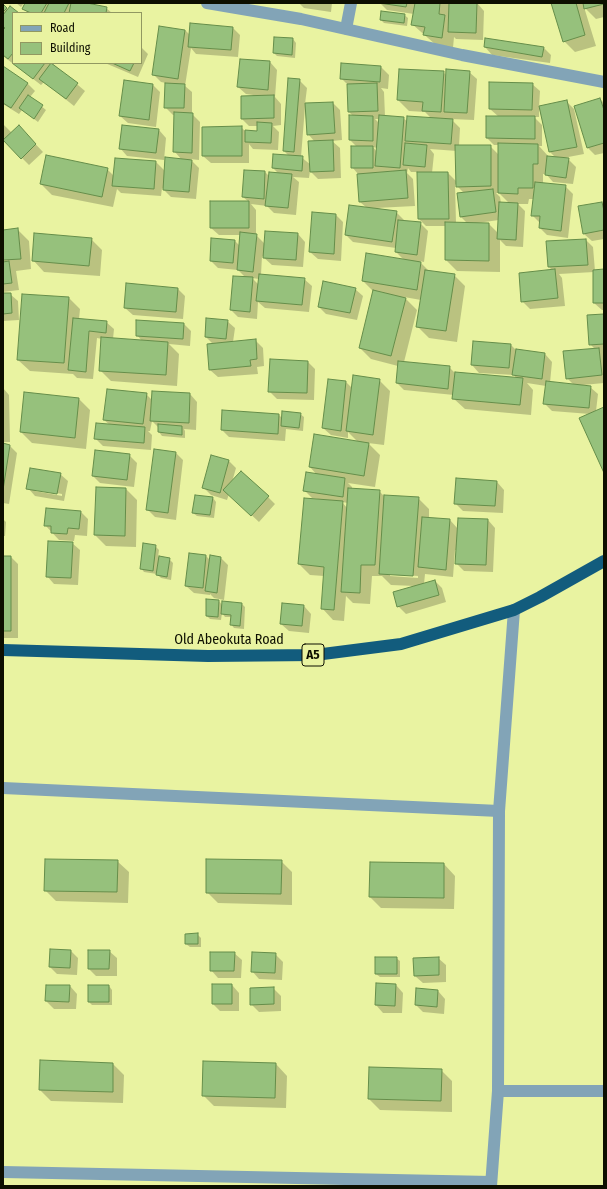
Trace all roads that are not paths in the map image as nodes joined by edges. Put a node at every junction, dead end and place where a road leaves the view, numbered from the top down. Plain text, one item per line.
1 (207, 3) edge
2 (351, 3) edge
3 (346, 29) junction
4 (604, 82) edge
5 (604, 561) edge
6 (514, 610) junction
7 (3, 650) edge
8 (3, 788) edge
9 (499, 811) junction
10 (498, 1091) junction
11 (604, 1091) edge
12 (3, 1172) edge
13 (491, 1184) edge

1 - 3 street
2 - 3 street
3 - 4 street
5 - 6 highway, Old Abeokuta Road / A5
6 - 7 highway, Old Abeokuta Road / A5
6 - 9 street
8 - 9 street
9 - 10 street
10 - 11 street
10 - 13 street
12 - 13 street

